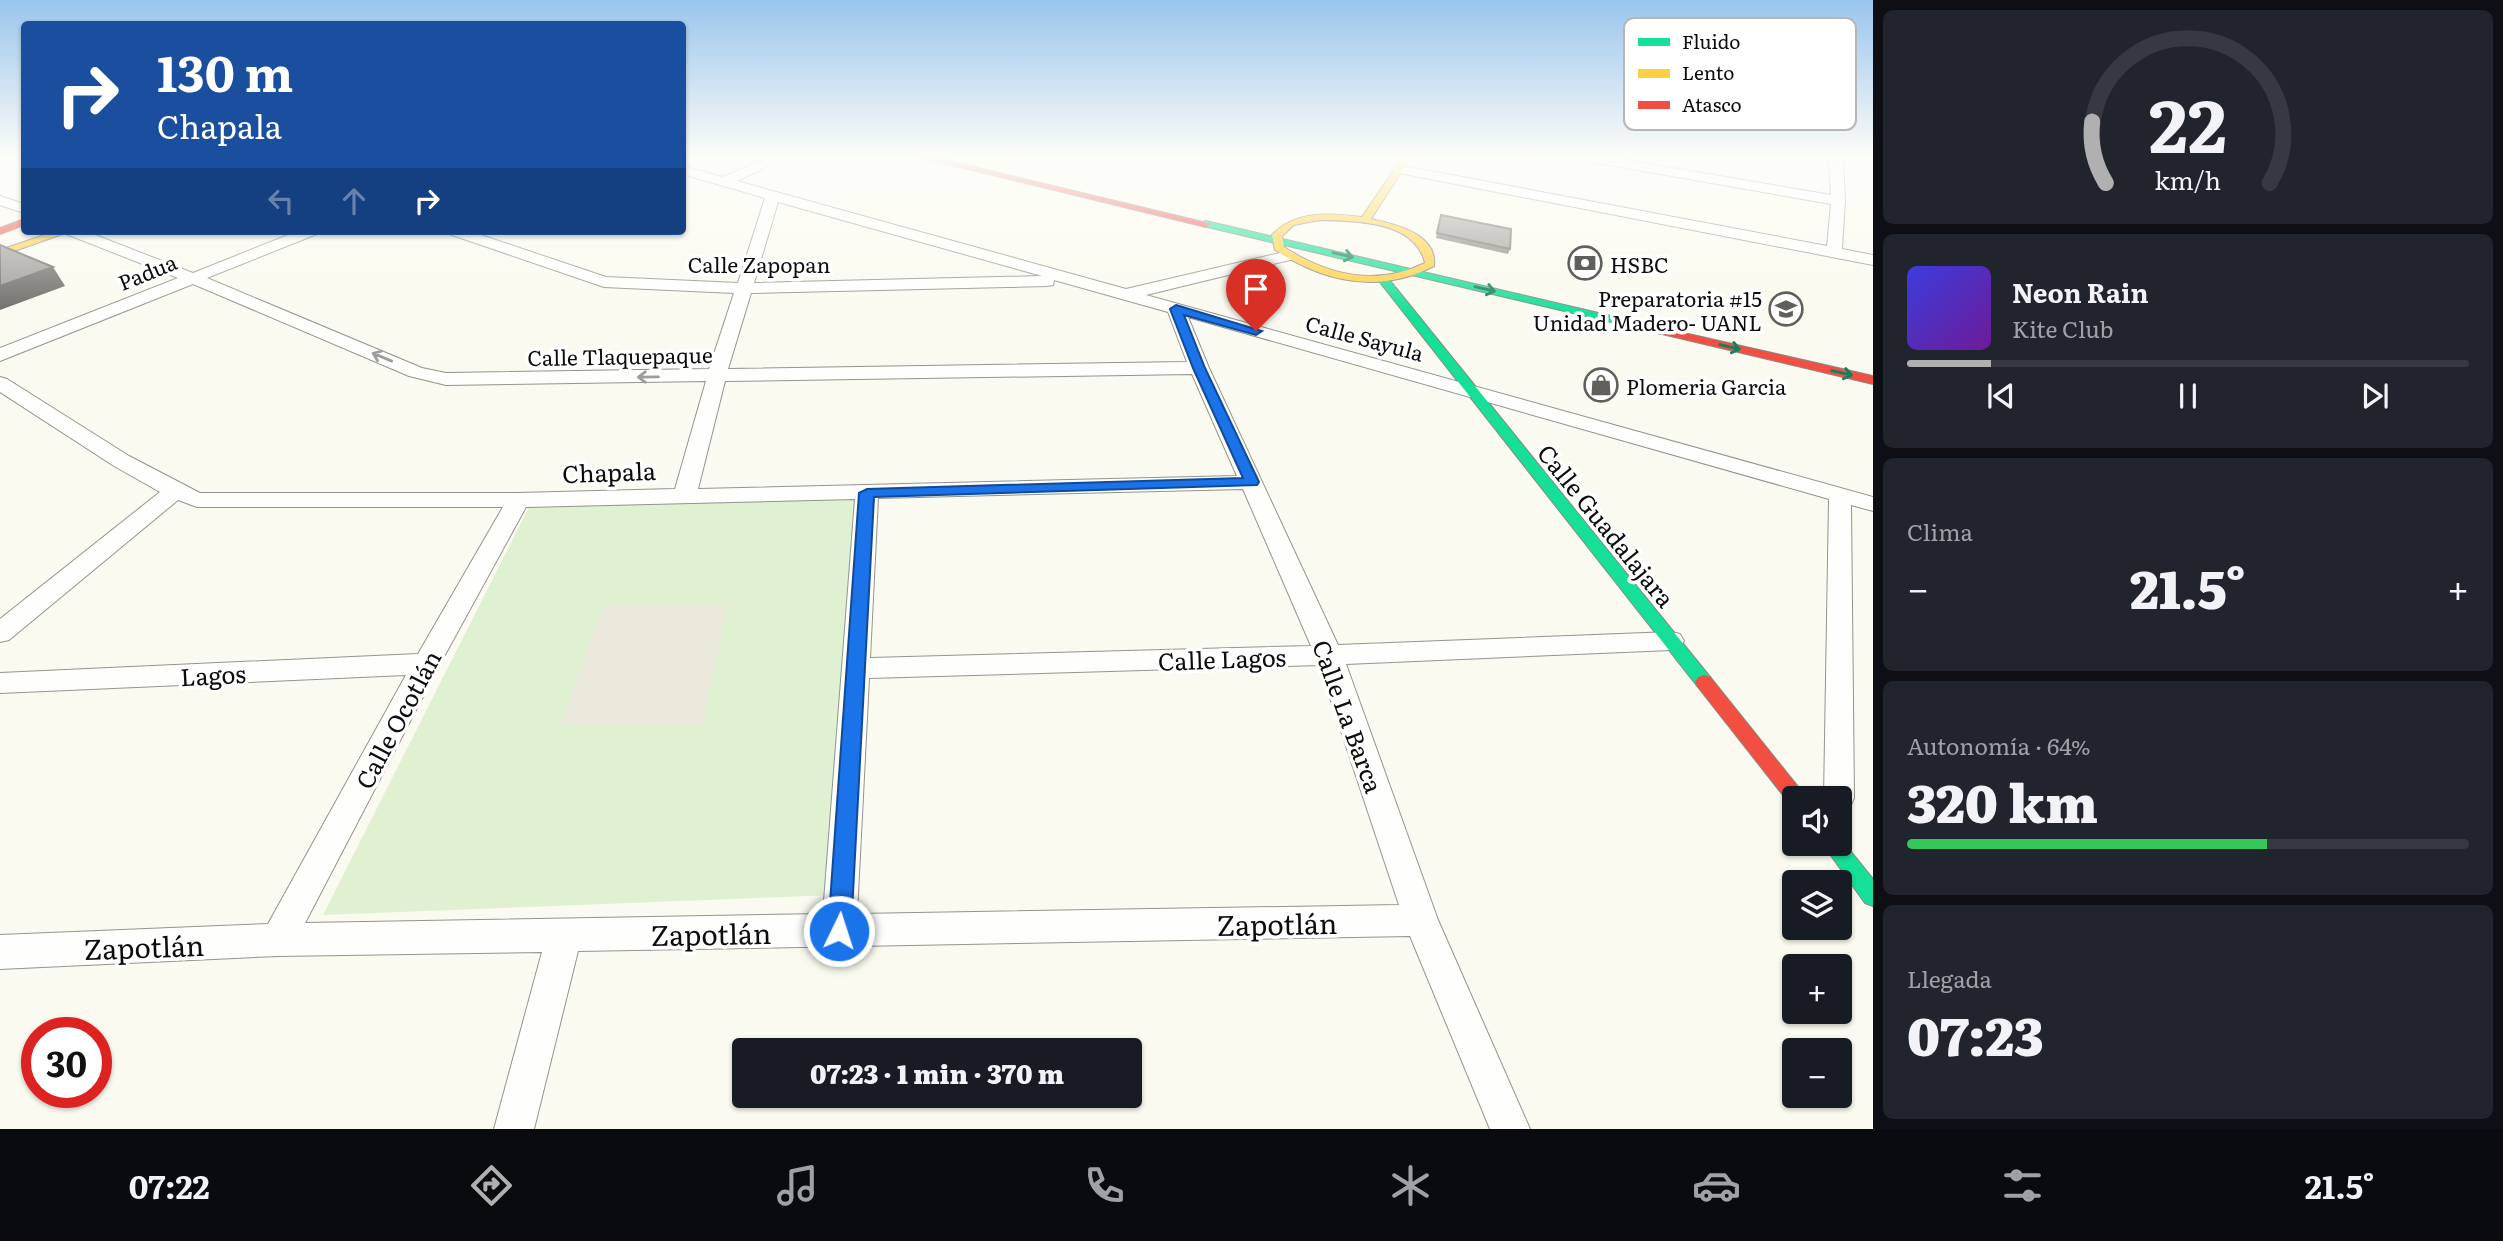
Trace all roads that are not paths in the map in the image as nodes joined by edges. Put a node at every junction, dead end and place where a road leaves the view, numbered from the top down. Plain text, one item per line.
1 (769, 210) edge
2 (822, 210) edge
3 (1147, 210) edge
4 (1372, 210) edge
5 (1629, 210) edge
6 (1837, 210) edge
7 (1274, 219) dead end
8 (1365, 220) junction
9 (1291, 223) junction
10 (21, 225) edge
11 (0, 232) edge
12 (21, 234) edge
13 (1342, 234) dead end
14 (56, 235) edge
15 (79, 235) edge
16 (302, 235) edge
17 (466, 235) edge
18 (486, 235) edge
19 (477, 239) junction
20 (1276, 240) junction
21 (0, 241) edge
22 (1393, 245) dead end
23 (1834, 252) junction
24 (0, 253) edge
25 (1437, 254) junction
26 (1288, 256) junction
27 (1873, 260) edge
28 (1419, 272) junction
29 (192, 278) junction
30 (1383, 279) junction
31 (1072, 280) junction
32 (744, 288) junction
33 (1124, 295) junction
34 (1176, 309) junction
35 (0, 355) edge
36 (1199, 368) junction
37 (717, 375) junction
38 (1873, 380) edge
39 (0, 383) edge
40 (1471, 390) junction
41 (1252, 482) junction
42 (175, 491) junction
43 (867, 493) junction
44 (684, 495) junction
45 (1840, 495) junction
46 (518, 500) junction
47 (1873, 504) edge
48 (0, 633) edge
49 (1671, 641) junction
50 (1329, 655) junction
51 (426, 664) junction
52 (858, 668) junction
53 (0, 683) edge
54 (1787, 786) edge
55 (1839, 786) edge
56 (1845, 856) edge
57 (1873, 896) edge
58 (1421, 920) junction
59 (839, 931) junction
60 (564, 935) junction
61 (278, 940) junction
62 (0, 952) edge
63 (514, 1129) edge
64 (1510, 1129) edge

1 - 32 street
2 - 31 street, Calle Sayula
3 - 20 main road
4 - 8 main road
5 - 23 street
6 - 23 street
7 - 9 main road
8 - 9 main road
8 - 25 main road
9 - 13 main road
9 - 20 main road
10 - 11 main road
12 - 21 main road
14 - 24 main road
15 - 29 street, Calle Tlaquepaque
16 - 29 street, Padua
17 - 19 street, Calle Zapopan
18 - 19 street
19 - 32 street, Calle Zapopan
20 - 26 main road
20 -> 28 main road
22 - 25 main road
23 - 27 street
25 - 28 main road
26 - 30 main road
26 - 33 street
28 - 30 main road
28 -> 38 main road
29 - 35 street, Padua
37 -> 29 street, Calle Tlaquepaque
30 - 40 main road, Calle Guadalajara
31 - 32 street, Calle Zapopan
31 - 33 street, Calle Sayula
32 - 37 street
33 - 34 street, Calle Sayula
34 - 36 street, Calle La Barca
34 - 40 street, Calle Sayula
36 - 37 street, Calle Tlaquepaque
36 - 41 street, Calle La Barca
37 - 44 street
39 - 42 street, Chapala
40 - 45 street, Calle Sayula
40 - 49 main road, Calle Guadalajara
41 - 43 street, Chapala
41 - 50 street, Calle La Barca
42 - 46 street, Chapala
42 - 48 street
43 - 44 street, Chapala
43 - 52 street
44 - 46 street, Chapala
45 - 47 street, Calle Sayula
45 - 55 street
46 - 51 street, Calle Ocotlán
49 - 50 street, Calle Lagos
49 - 54 main road, Calle Guadalajara
50 - 52 street, Calle Lagos
50 - 58 street, Calle La Barca
51 - 53 street, Lagos
51 - 61 street, Calle Ocotlán
52 - 59 street
56 - 57 main road
58 - 59 street, Zapotlán
58 - 64 street, Calle La Barca
59 - 60 street, Zapotlán
60 - 61 street, Zapotlán
60 - 63 street
61 - 62 street, Zapotlán

